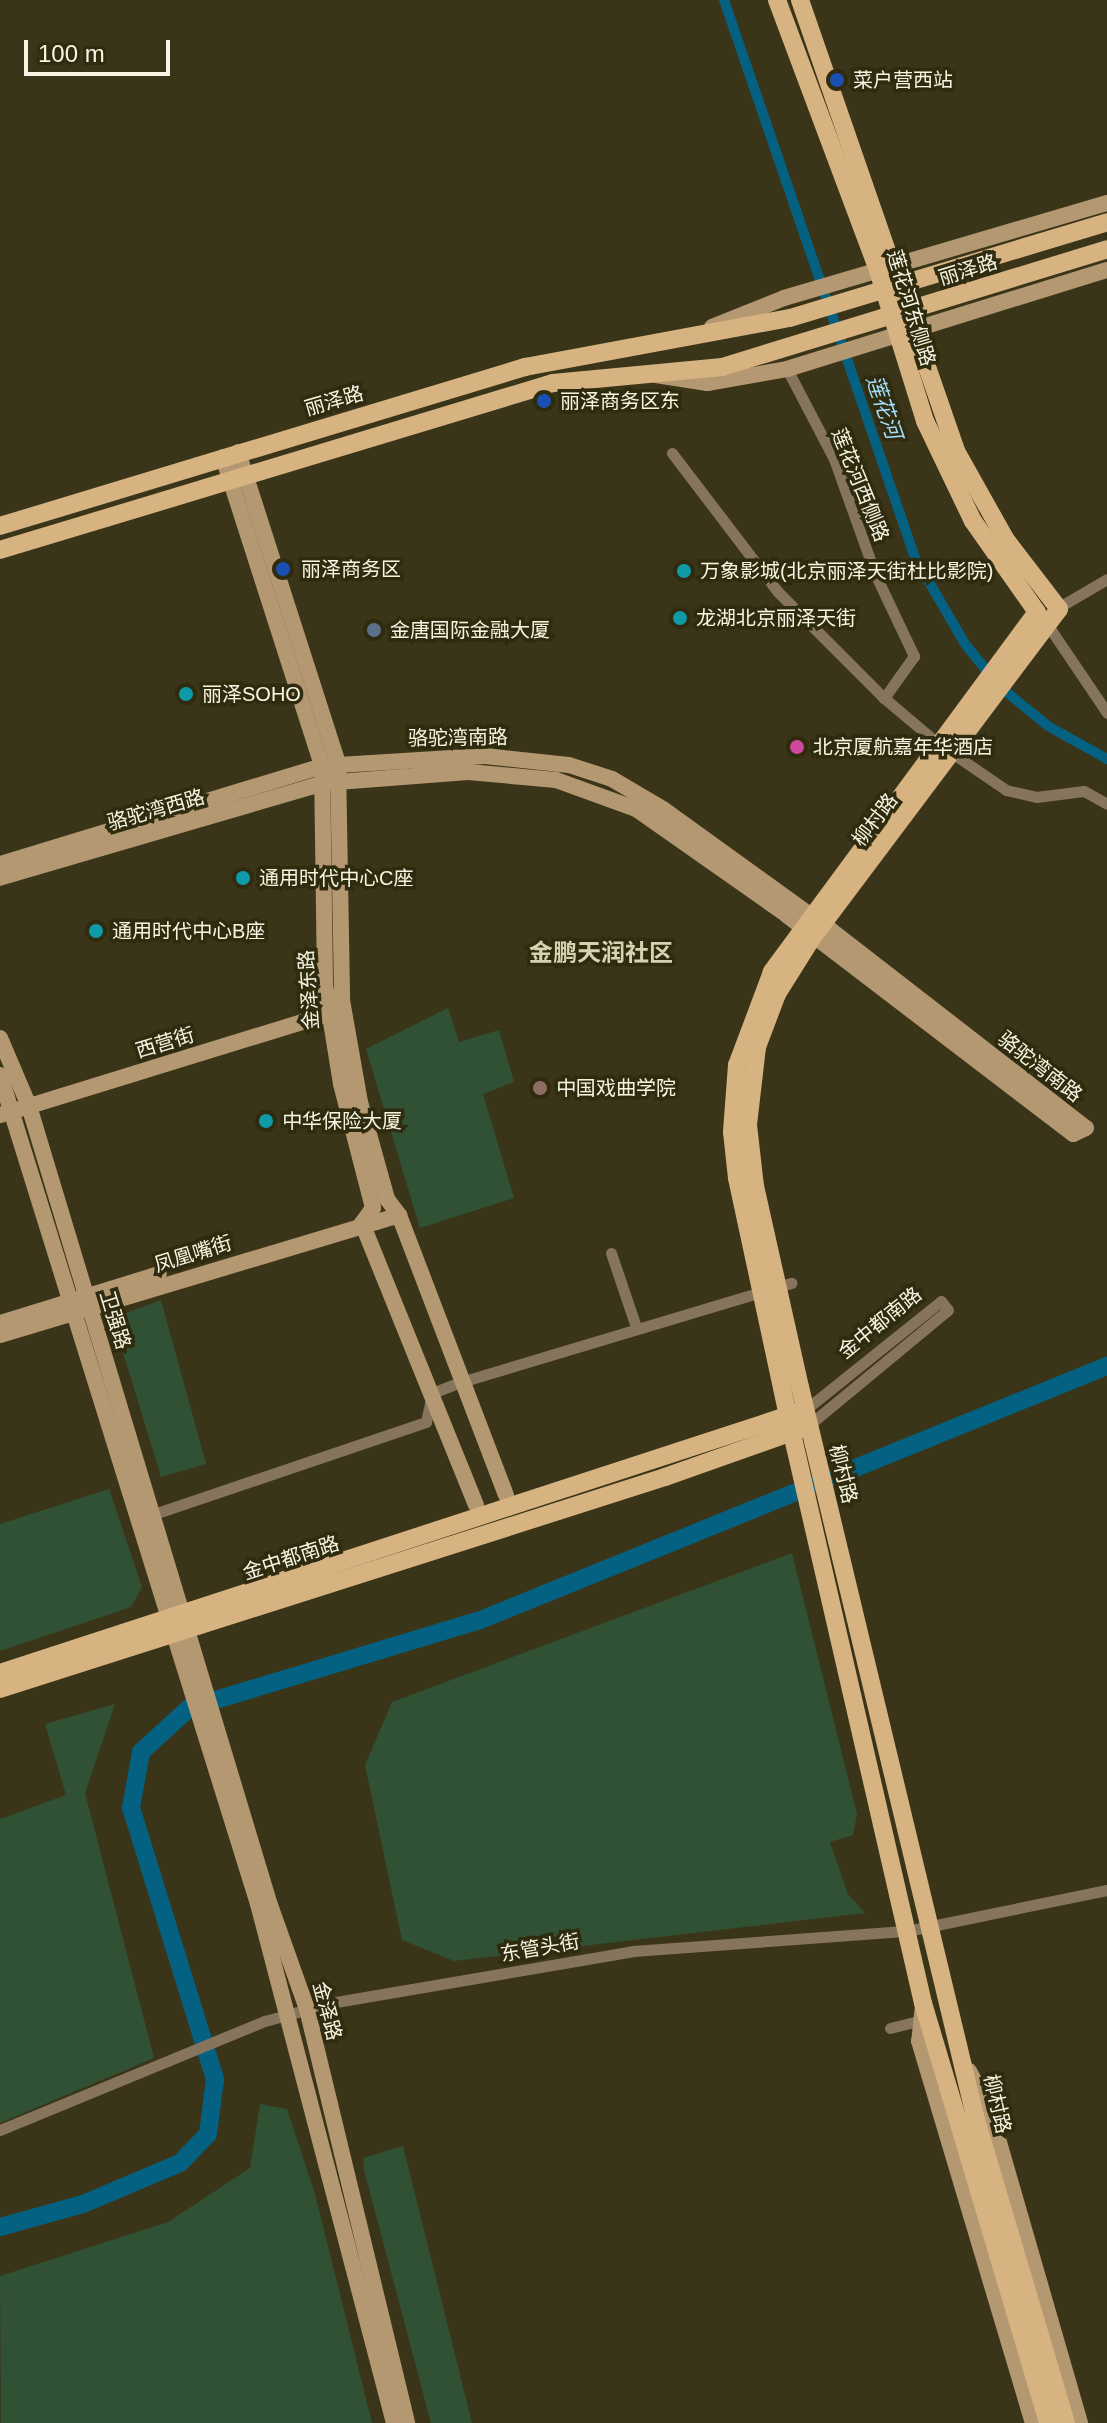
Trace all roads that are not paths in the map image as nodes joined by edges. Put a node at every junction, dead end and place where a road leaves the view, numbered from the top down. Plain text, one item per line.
1 (777, 0) edge
2 (800, 0) edge
3 (1107, 203) edge
4 (1107, 222) edge
5 (1107, 249) edge
6 (1107, 270) edge
7 (877, 271) junction
8 (883, 291) junction
9 (892, 317) junction
10 (899, 335) junction
11 (684, 338) junction
12 (787, 369) junction
13 (656, 375) junction
14 (672, 453) dead end
15 (230, 454) junction
16 (238, 477) junction
17 (0, 526) edge
18 (0, 550) edge
19 (1107, 579) edge
20 (1048, 615) junction
21 (884, 698) junction
22 (976, 706) junction
23 (1107, 713) edge
24 (936, 742) junction
25 (952, 754) junction
26 (331, 773) junction
27 (1107, 804) edge
28 (0, 864) edge
29 (0, 878) edge
30 (812, 925) junction
31 (336, 1012) junction
32 (0, 1038) edge
33 (0, 1075) edge
34 (14, 1111) edge
35 (380, 1204) junction
36 (399, 1215) junction
37 (362, 1223) junction
38 (611, 1253) dead end
39 (776, 1287) junction
40 (81, 1304) junction
41 (0, 1323) edge
42 (636, 1327) junction
43 (0, 1335) edge
44 (461, 1382) junction
45 (432, 1393) junction
46 (798, 1421) junction
47 (506, 1495) dead end
48 (476, 1505) dead end
49 (820, 1510) junction
50 (154, 1514) junction
51 (179, 1626) junction
52 (0, 1673) edge
53 (0, 1689) edge
54 (214, 1736) junction
55 (1107, 1890) edge
56 (928, 1927) junction
57 (907, 1931) junction
58 (307, 2009) junction
59 (922, 2012) junction
60 (288, 2014) junction
61 (890, 2028) dead end
62 (966, 2065) junction
63 (0, 2130) edge
64 (394, 2423) edge
65 (407, 2423) edge
66 (1033, 2423) edge
67 (1048, 2423) edge
68 (1066, 2423) edge
69 (1080, 2423) edge

1 - 7 main road, 莲花河东侧路
2 - 7 main road, 莲花河东侧路
3 - 7 street, 丽泽路
4 - 8 main road, 丽泽路
5 - 9 main road, 丽泽路
6 - 10 street, 丽泽路
7 - 8 main road, 莲花河东侧路
7 - 11 street, 丽泽路
8 - 9 main road, 莲花河东侧路
8 - 11 main road, 丽泽路
9 - 10 main road, 莲花河东侧路
9 - 13 main road, 丽泽路
10 - 12 street, 丽泽路
10 - 20 main road, 莲花河东侧路
11 - 15 main road, 丽泽路
12 - 13 street, 丽泽路
12 - 21 street, 莲花河西侧路
13 - 16 main road, 丽泽路
14 - 21 street
15 - 16 street, 金泽东路
15 - 17 main road, 丽泽路
16 - 18 main road, 丽泽路
16 - 26 street, 金泽东路
19 - 20 street
20 - 22 main road, 柳村路
20 - 23 street
21 - 24 street
22 - 24 main road, 柳村路
22 - 25 main road, 柳村路
24 - 25 street
24 - 30 main road, 柳村路
25 - 27 street
25 - 30 main road, 柳村路
26 - 28 street, 骆驼湾西路
26 - 29 street, 骆驼湾西路
26 - 30 street, 骆驼湾南路
26 - 31 street, 金泽东路
30 - 30 street, 骆驼湾南路
30 - 39 main road, 柳村路
31 - 34 street, 西营街
31 - 35 street, 金泽东路
32 - 34 street, 卫强路
33 - 34 street, 卫强路
34 - 40 street, 卫强路
35 - 36 street, 金泽东路
35 - 37 street
35 - 40 street, 凤凰嘴街
36 - 37 street, 凤凰嘴街
36 - 44 street, 金泽东路
37 - 40 street, 凤凰嘴街
37 - 45 street
38 - 42 street
39 - 42 street
39 - 46 main road, 柳村路
40 - 41 street, 凤凰嘴街
40 - 43 street, 凤凰嘴街
40 - 50 street, 卫强路
40 - 51 street, 卫强路
42 - 44 street
44 - 45 street
44 - 47 street, 金泽东路
45 - 48 street
45 - 50 street
46 - 46 street, 金中都南路
46 - 49 main road, 柳村路
46 - 51 main road, 金中都南路
49 - 56 main road, 柳村路
49 - 57 main road, 柳村路
50 - 51 street, 卫强路
51 - 52 main road, 金中都南路
51 - 53 main road, 金中都南路
51 - 54 street, 金泽路
54 - 58 street, 金泽路
54 - 60 street, 金泽路
55 - 56 street, 东管头街
56 - 57 street, 东管头街
56 - 62 main road, 柳村路
57 - 58 street, 东管头街
57 - 59 main road, 柳村路
58 - 60 street, 东管头街
58 - 65 street, 金泽路
59 - 61 street
59 - 66 street
59 - 67 main road, 柳村路
60 - 63 street, 东管头街
60 - 64 street, 金泽路
62 - 68 main road, 柳村路
62 - 69 street

